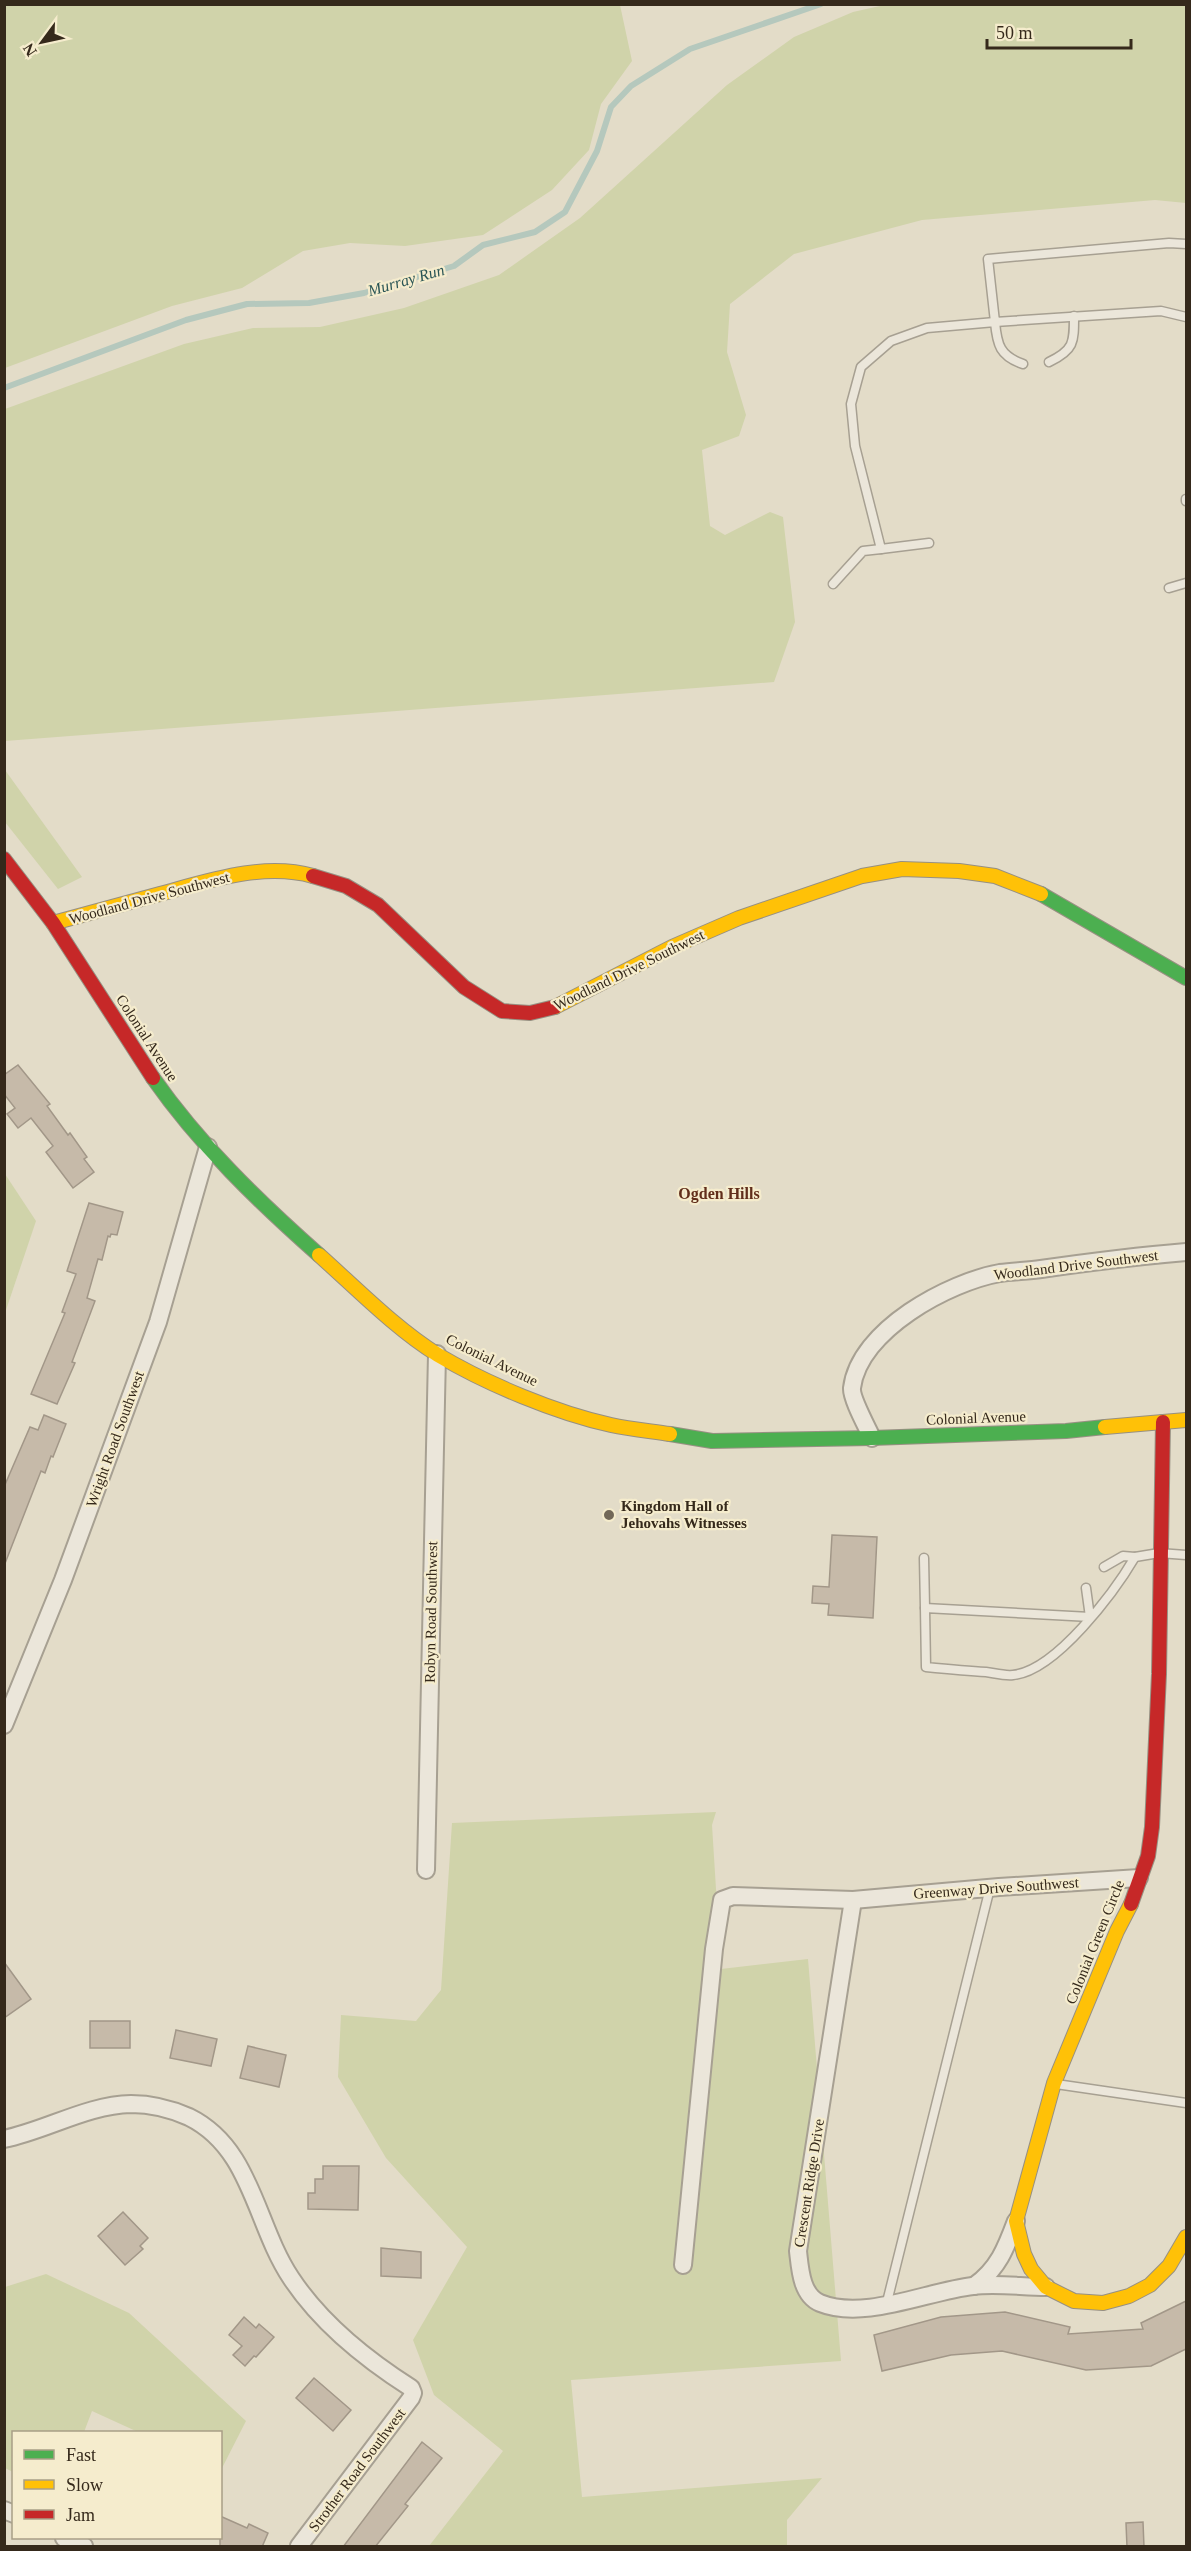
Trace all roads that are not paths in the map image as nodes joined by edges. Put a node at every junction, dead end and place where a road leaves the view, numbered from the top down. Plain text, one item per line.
1 (1186, 244) edge
2 (1074, 316) junction
3 (1186, 317) edge
4 (995, 322) junction
5 (1049, 362) dead end
6 (1023, 364) dead end
7 (929, 543) dead end
8 (881, 549) junction
9 (1186, 583) edge
10 (832, 584) dead end
11 (1169, 588) dead end
12 (4, 859) edge
13 (53, 923) junction
14 (1186, 978) edge
15 (208, 1148) junction
16 (1186, 1252) edge
17 (437, 1354) junction
18 (1186, 1420) edge
19 (1163, 1422) junction
20 (872, 1438) junction
21 (1159, 1553) junction
22 (1186, 1555) edge
23 (1135, 1557) junction
24 (924, 1558) dead end
25 (1104, 1567) dead end
26 (1086, 1588) dead end
27 (925, 1608) junction
28 (1090, 1617) junction
29 (4, 1725) edge
30 (426, 1870) dead end
31 (1139, 1878) junction
32 (990, 1887) junction
33 (853, 1900) junction
34 (1054, 2083) junction
35 (1186, 2103) edge
36 (4, 2139) edge
37 (1016, 2221) junction
38 (1186, 2237) edge
39 (683, 2265) dead end
40 (974, 2286) junction
41 (1046, 2287) junction
42 (886, 2306) junction
43 (66, 2539) edge
44 (84, 2547) edge
45 (299, 2547) edge

1 - 4 lane
2 - 3 lane
2 - 4 lane
2 - 5 lane
4 - 6 lane
4 - 8 lane
7 - 8 lane
8 - 10 lane
9 - 11 lane
12 - 13 street, Colonial Avenue
13 - 14 street, Woodland Drive Southwest
13 - 15 street, Colonial Avenue
15 - 17 street, Colonial Avenue
15 - 29 street, Wright Road Southwest
16 - 20 street, Woodland Drive Southwest
17 - 20 street, Colonial Avenue
17 - 30 street, Robyn Road Southwest
18 - 19 street, Colonial Avenue
19 - 20 street, Colonial Avenue
19 - 21 street, Colonial Green Circle
21 - 22 lane
21 - 23 lane
21 - 31 street, Colonial Green Circle
23 - 25 lane
23 - 28 lane
24 - 27 lane
26 - 28 lane
27 - 28 lane
27 - 28 lane
31 - 32 street, Greenway Drive Southwest
31 - 34 street, Colonial Green Circle
32 - 33 street, Greenway Drive Southwest
32 - 42 lane
33 - 39 street, Greenway Drive Southwest
33 - 42 street, Crescent Ridge Drive
34 - 35 lane
34 - 37 street, Colonial Green Circle
36 - 45 street, Strother Road Southwest
37 - 40 street
37 - 41 street, Colonial Green Circle
38 - 41 street, Colonial Green Circle
40 - 41 street, Crescent Ridge Drive
40 - 42 street, Crescent Ridge Drive
43 - 44 street

